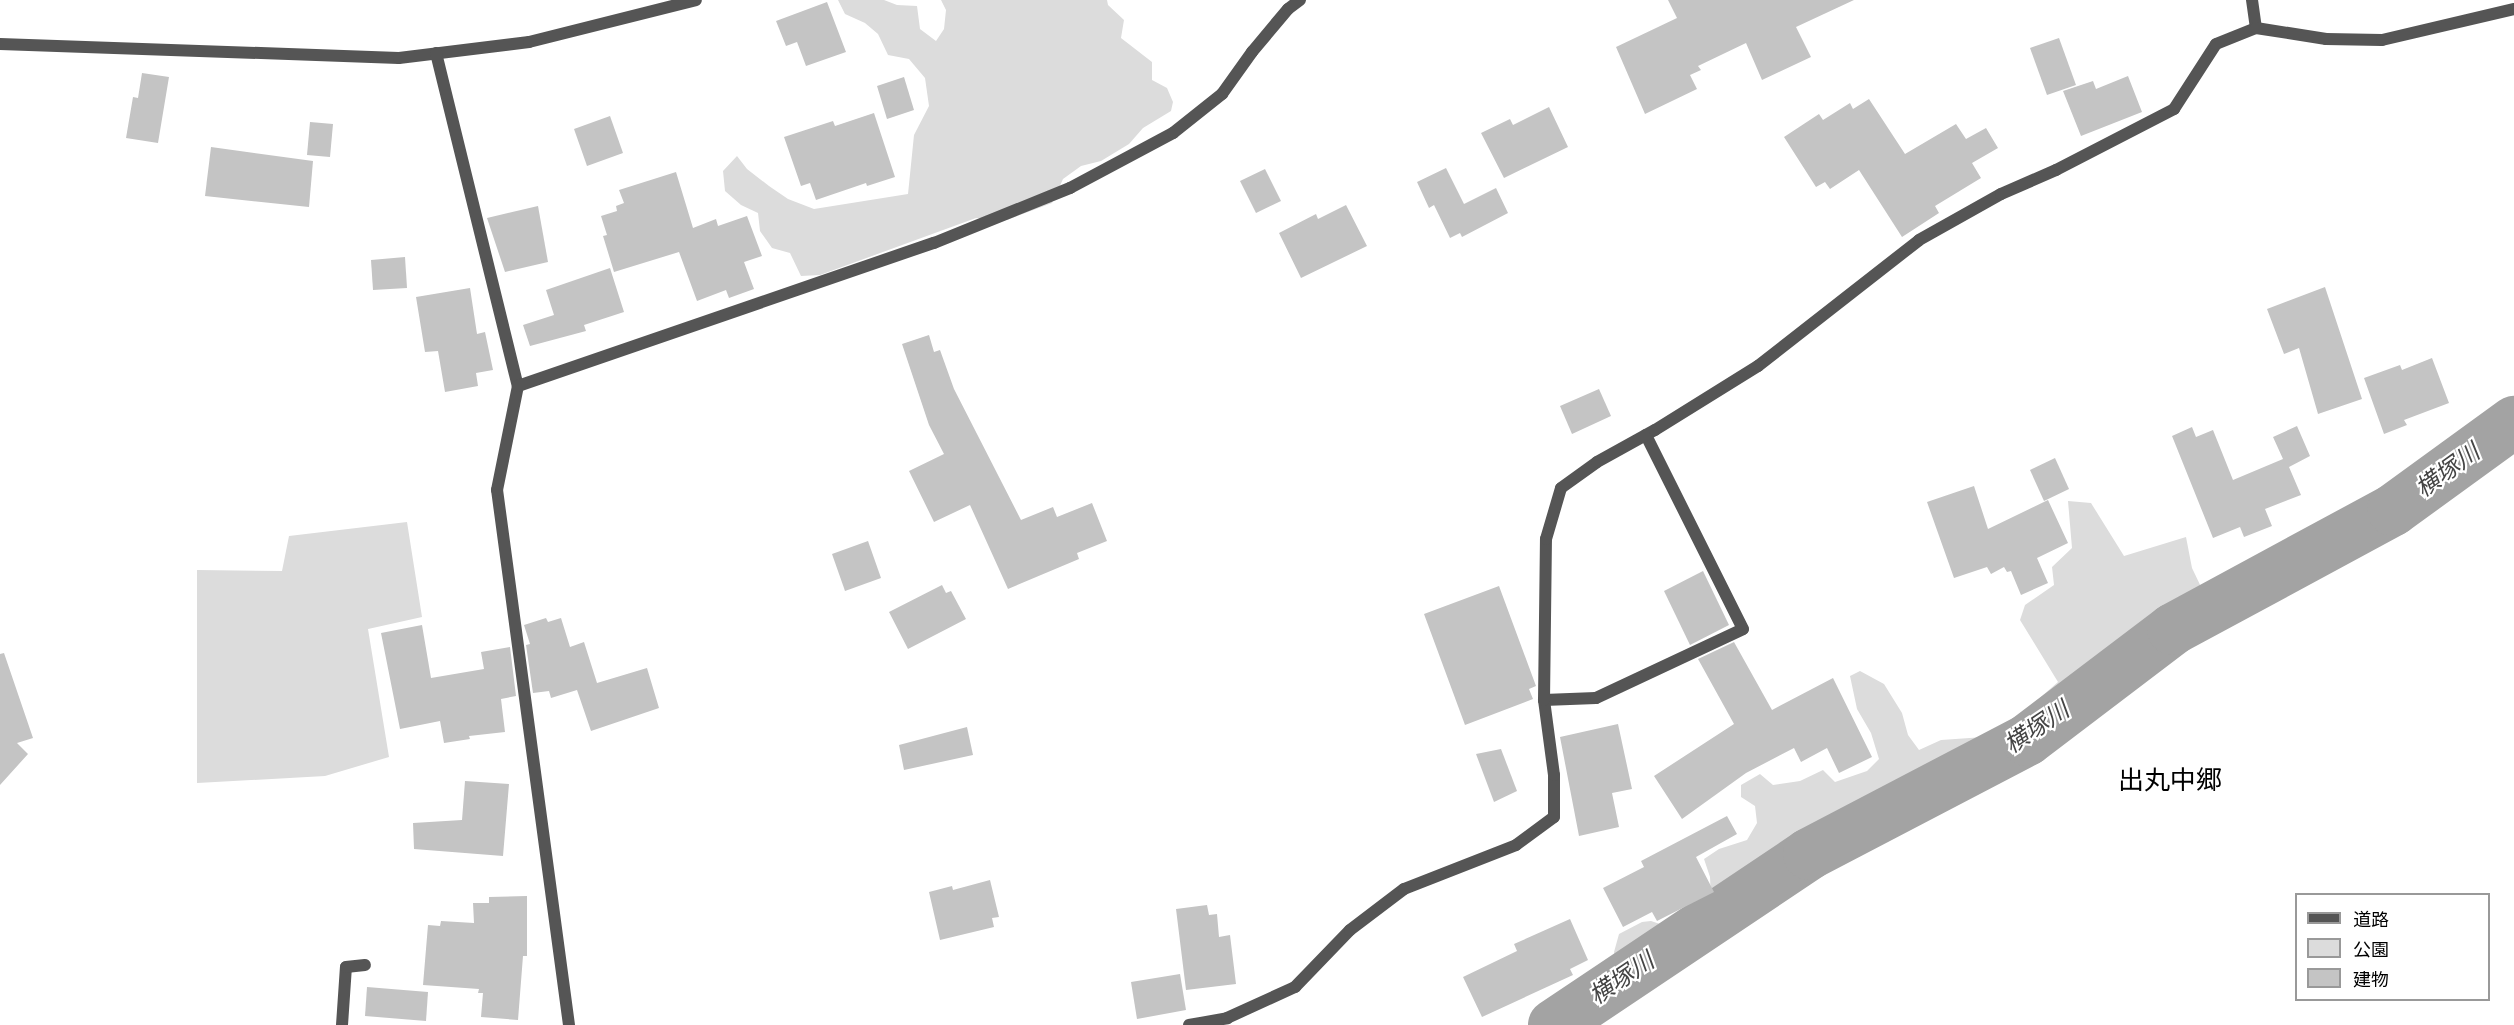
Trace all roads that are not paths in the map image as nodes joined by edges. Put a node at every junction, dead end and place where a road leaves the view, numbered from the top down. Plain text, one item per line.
1 (696, 0) edge
2 (1300, 0) edge
3 (2252, 0) edge
4 (2514, 9) edge
5 (2256, 28) junction
6 (0, 44) edge
7 (436, 53) junction
8 (518, 386) junction
9 (1646, 435) junction
10 (1544, 700) junction
11 (365, 965) dead end
12 (342, 1025) edge
13 (569, 1025) edge
14 (1189, 1025) edge

1 - 7 street
2 - 8 street
3 - 5 street
4 - 5 street
5 - 9 street
6 - 7 street
7 - 8 street
8 - 13 street
9 - 10 street
9 - 10 street
10 - 14 street
11 - 12 street

